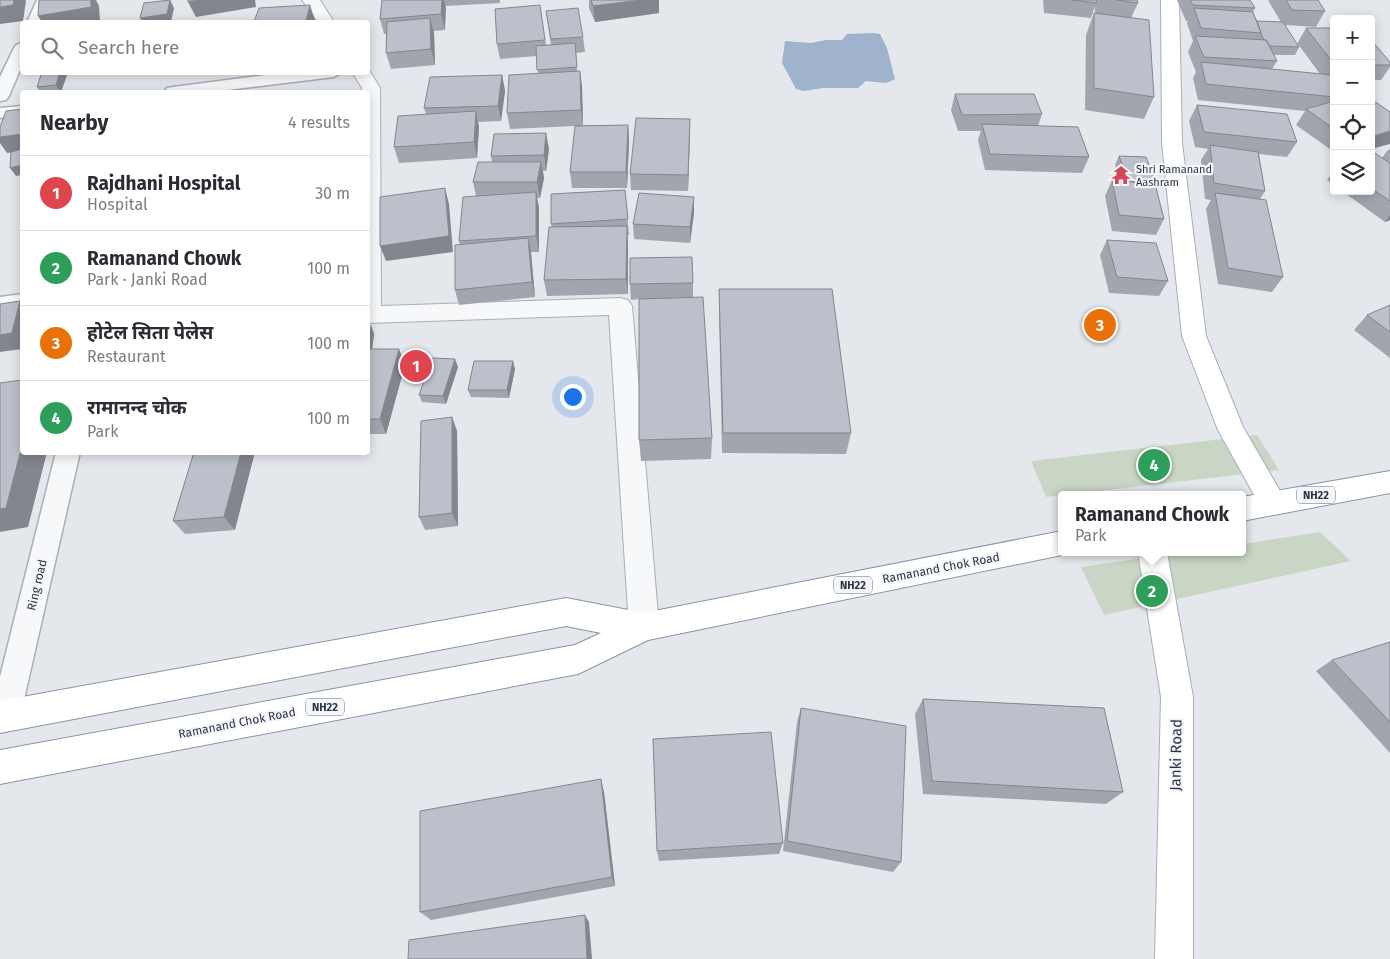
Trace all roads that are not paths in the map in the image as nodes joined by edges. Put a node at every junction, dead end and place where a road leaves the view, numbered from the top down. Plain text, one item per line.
1 (45, 0) edge
2 (310, 0) edge
3 (1170, 0) edge
4 (35, 20) edge
5 (325, 20) edge
6 (20, 52) edge
7 (310, 75) edge
8 (363, 75) edge
9 (189, 90) edge
10 (0, 96) edge
11 (20, 111) edge
12 (0, 113) edge
13 (370, 154) edge
14 (20, 302) edge
15 (0, 305) edge
16 (370, 314) edge
17 (67, 455) edge
18 (1390, 482) edge
19 (1273, 503) junction
20 (1246, 508) edge
21 (1058, 544) edge
22 (1153, 556) edge
23 (644, 627) junction
24 (3, 717) edge
25 (0, 767) edge
26 (1174, 959) edge

1 - 4 lane
2 - 5 street
3 - 19 main road
6 - 10 lane
7 - 9 lane
8 - 13 street
11 - 12 lane
14 - 15 lane
16 - 23 street
17 - 24 lane, Ring road
18 - 19 main road, NH22
19 - 20 main road, NH22
21 - 23 main road, Ramanand Chok Road / NH22
22 - 26 main road, Janki Road
23 - 24 main road, Ramanand Chok Road / NH22
23 - 25 main road, Ramanand Chok Road / NH22

